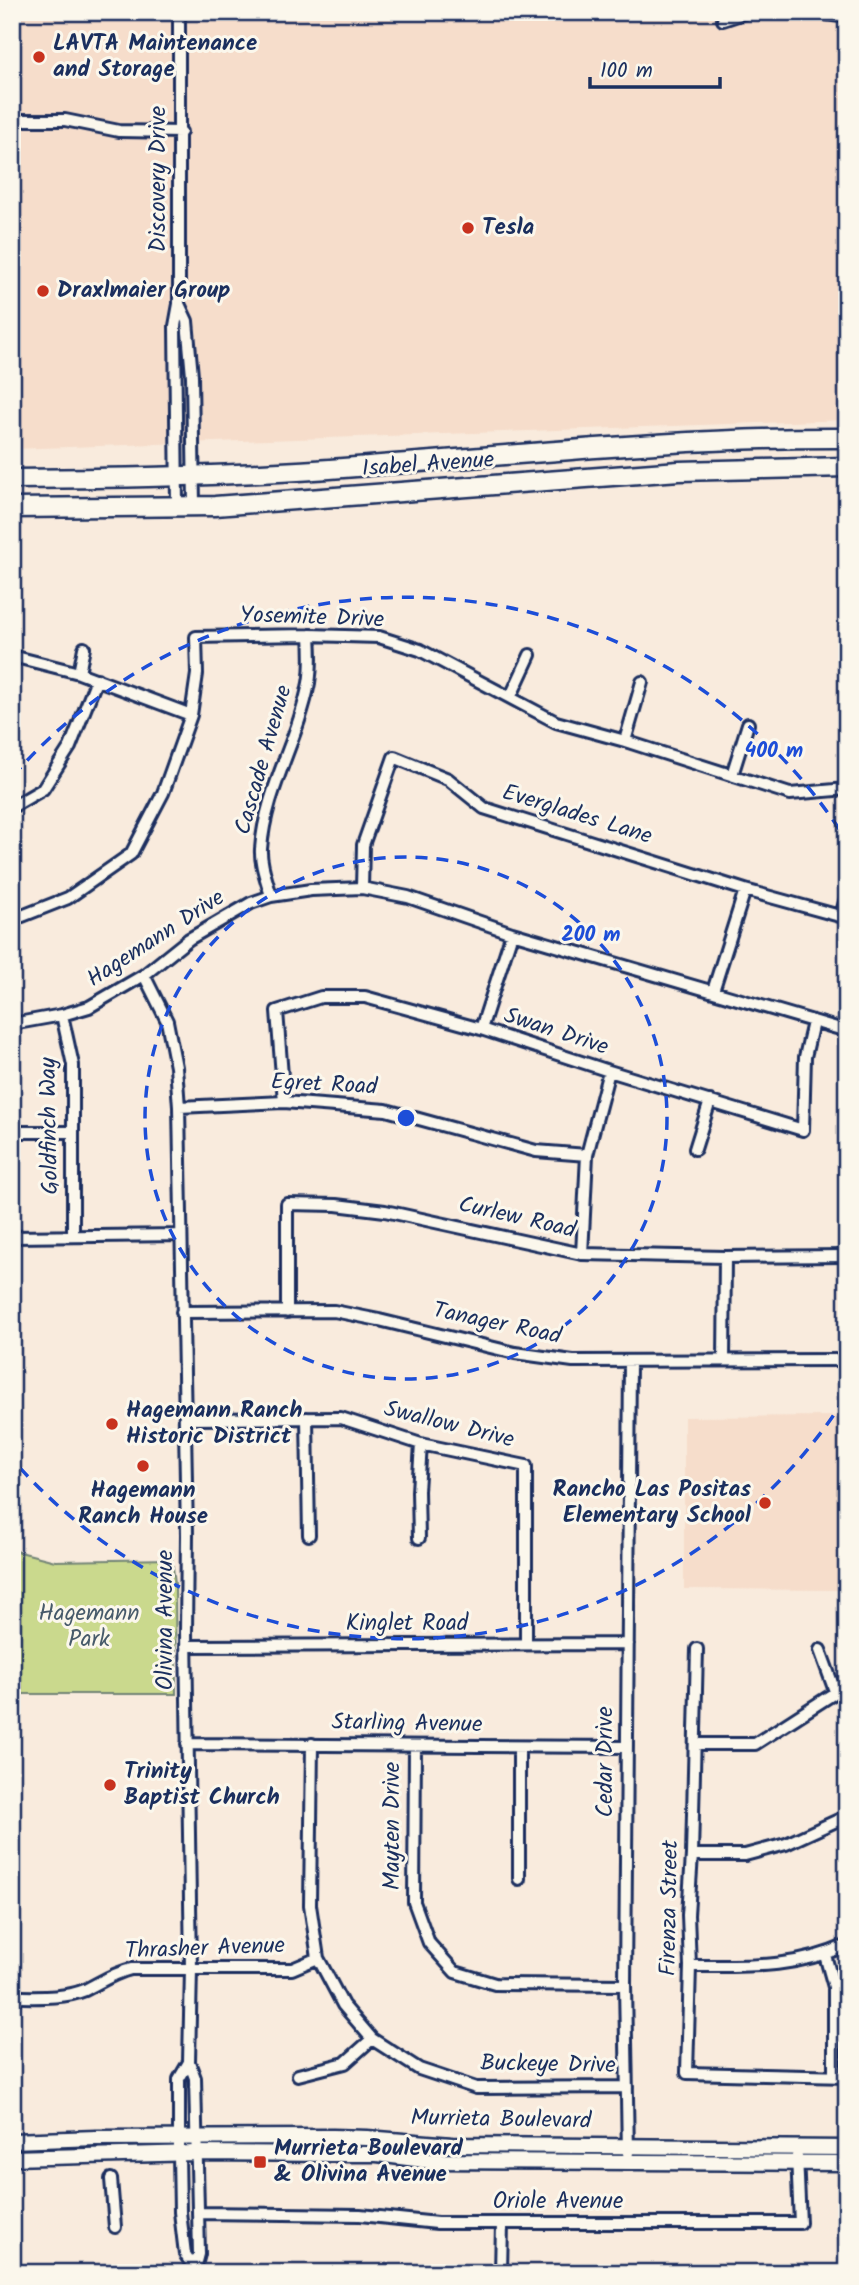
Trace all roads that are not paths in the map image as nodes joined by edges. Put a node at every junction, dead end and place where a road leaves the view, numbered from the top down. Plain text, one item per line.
1 (179, 12) edge
2 (747, 12) edge
3 (757, 12) edge
4 (828, 13) edge
5 (847, 17) edge
6 (723, 20) dead end
7 (12, 120) edge
8 (181, 132) junction
9 (179, 304) junction
10 (847, 438) edge
11 (847, 467) edge
12 (185, 477) junction
13 (12, 480) edge
14 (186, 505) junction
15 (12, 508) edge
16 (310, 635) junction
17 (84, 648) dead end
18 (530, 655) dead end
19 (12, 656) edge
20 (79, 673) junction
21 (97, 679) junction
22 (642, 682) dead end
23 (511, 696) junction
24 (191, 715) junction
25 (748, 724) dead end
26 (625, 741) junction
27 (732, 775) junction
28 (847, 789) edge
29 (12, 807) edge
30 (362, 888) junction
31 (745, 890) junction
32 (847, 895) edge
33 (271, 896) junction
34 (844, 917) edge
35 (12, 920) edge
36 (512, 933) junction
37 (144, 975) junction
38 (713, 991) junction
39 (62, 1015) junction
40 (813, 1022) junction
41 (12, 1024) edge
42 (481, 1029) junction
43 (847, 1031) edge
44 (609, 1071) junction
45 (710, 1101) junction
46 (284, 1102) junction
47 (179, 1107) junction
48 (12, 1132) edge
49 (72, 1132) junction
50 (695, 1149) dead end
51 (587, 1155) junction
52 (181, 1235) junction
53 (73, 1236) junction
54 (12, 1237) edge
55 (583, 1254) junction
56 (847, 1256) edge
57 (725, 1257) junction
58 (182, 1312) junction
59 (287, 1312) junction
60 (724, 1360) junction
61 (847, 1360) edge
62 (630, 1361) junction
63 (307, 1418) junction
64 (185, 1419) junction
65 (421, 1444) junction
66 (309, 1535) dead end
67 (419, 1538) dead end
68 (526, 1644) junction
69 (628, 1644) junction
70 (186, 1646) junction
71 (697, 1648) dead end
72 (820, 1650) dead end
73 (847, 1685) edge
74 (835, 1691) junction
75 (187, 1744) junction
76 (312, 1744) junction
77 (696, 1744) junction
78 (415, 1746) junction
79 (519, 1746) junction
80 (627, 1747) junction
81 (847, 1816) edge
82 (692, 1855) junction
83 (519, 1879) dead end
84 (847, 1945) edge
85 (825, 1955) junction
86 (318, 1958) junction
87 (690, 1966) junction
88 (191, 1969) junction
89 (625, 1985) junction
90 (12, 1997) edge
91 (372, 2039) junction
92 (189, 2062) junction
93 (298, 2075) dead end
94 (834, 2077) junction
95 (847, 2077) edge
96 (627, 2087) junction
97 (179, 2138) junction
98 (196, 2138) junction
99 (12, 2141) edge
100 (628, 2145) junction
101 (796, 2148) junction
102 (847, 2148) edge
103 (197, 2153) junction
104 (179, 2154) junction
105 (12, 2158) edge
106 (628, 2163) junction
107 (797, 2163) junction
108 (847, 2163) edge
109 (111, 2179) dead end
110 (198, 2213) junction
111 (502, 2223) junction
112 (115, 2227) dead end
113 (194, 2270) edge
114 (501, 2273) edge

1 - 8 street, Discovery Drive
2 - 6 street
3 - 4 street
4 - 5 street
7 - 8 street
8 - 9 street, Discovery Drive
9 - 12 street, Discovery Drive
9 - 12 street, Discovery Drive
10 - 12 highway, Isabel Avenue
11 - 14 highway, Isabel Avenue
12 - 13 highway, Isabel Avenue
12 - 14 street, Discovery Drive
12 - 14 street, Discovery Drive
14 - 15 highway, Isabel Avenue
16 - 23 street, Yosemite Drive
16 - 24 street, Yosemite Drive
16 - 33 street, Cascade Avenue
17 - 20 street
18 - 23 street
19 - 20 street
20 - 21 street
21 - 24 street
21 - 29 street
22 - 26 street
23 - 26 street, Yosemite Drive
24 - 35 street, Yosemite Drive
25 - 27 street
26 - 27 street, Yosemite Drive
27 - 28 street, Yosemite Drive
30 - 31 street, Everglades Lane
30 - 33 street, Hagemann Drive
30 - 36 street, Hagemann Drive
31 - 34 street, Everglades Lane
31 - 38 street
32 - 34 street
33 - 37 street, Hagemann Drive
36 - 38 street, Hagemann Drive
36 - 42 street
37 - 39 street, Hagemann Drive
37 - 47 street, Olivina Avenue
38 - 40 street, Hagemann Drive
39 - 41 street, Hagemann Drive
39 - 49 street, Goldfinch Way
40 - 43 street, Hagemann Drive
40 - 45 street, Swan Drive
42 - 44 street, Swan Drive
42 - 46 street, Swan Drive
44 - 45 street, Swan Drive
44 - 51 street
45 - 50 street
46 - 47 street, Egret Road
46 - 51 street, Egret Road
47 - 52 street, Olivina Avenue
48 - 49 street
49 - 53 street, Goldfinch Way
51 - 55 street
52 - 53 street
52 - 58 street, Olivina Avenue
53 - 54 street
55 - 57 street, Curlew Road
55 - 59 street, Curlew Road
56 - 57 street, Curlew Road
57 - 60 street
58 - 59 street, Tanager Road
58 - 64 street, Olivina Avenue
59 - 62 street, Tanager Road
60 - 61 street, Tanager Road
60 - 62 street, Tanager Road
62 - 69 street, Cedar Drive
63 - 64 street, Swallow Drive
63 - 65 street, Swallow Drive
63 - 66 street
64 - 70 street, Olivina Avenue
65 - 67 street
65 - 68 street, Swallow Drive
68 - 69 street, Kinglet Road
68 - 70 street, Kinglet Road
69 - 80 street, Cedar Drive
70 - 75 street, Olivina Avenue
71 - 77 street, Firenza Street
72 - 74 street
73 - 74 street
74 - 77 street
75 - 76 street, Starling Avenue
75 - 88 street, Olivina Avenue
76 - 78 street, Starling Avenue
76 - 86 street, Buckeye Drive
77 - 82 street, Firenza Street
78 - 79 street, Starling Avenue
78 - 89 street, Mayten Drive
79 - 80 street, Starling Avenue
79 - 83 street
80 - 89 street, Cedar Drive
81 - 82 street
82 - 87 street, Firenza Street
84 - 85 street
85 - 87 street
85 - 94 street
86 - 88 street, Thrasher Avenue
86 - 91 street, Buckeye Drive
87 - 94 street, Firenza Street
88 - 90 street, Thrasher Avenue
88 - 92 street, Olivina Avenue
89 - 96 street, Cedar Drive
91 - 93 street
91 - 96 street, Buckeye Drive
92 - 97 street, Olivina Avenue
92 - 98 street, Olivina Avenue
94 - 95 street
96 - 100 street, Cedar Drive
97 - 98 main road, Murrieta Boulevard
97 - 99 main road, Murrieta Boulevard
97 - 104 street, Olivina Avenue
98 - 100 main road, Murrieta Boulevard
98 - 103 street, Olivina Avenue
100 - 101 main road, Murrieta Boulevard
100 - 106 street, Cedar Drive
101 - 102 main road, Murrieta Boulevard
101 - 107 street, Oriole Avenue
103 - 104 main road, Murrieta Boulevard
103 - 106 main road, Murrieta Boulevard
103 - 110 street, Olivina Avenue
104 - 105 main road, Murrieta Boulevard
104 - 113 street, Olivina Avenue
106 - 107 main road, Murrieta Boulevard
107 - 108 main road, Murrieta Boulevard
107 - 111 street, Oriole Avenue
109 - 112 street
110 - 111 street, Oriole Avenue
110 - 113 street, Olivina Avenue
111 - 114 street

